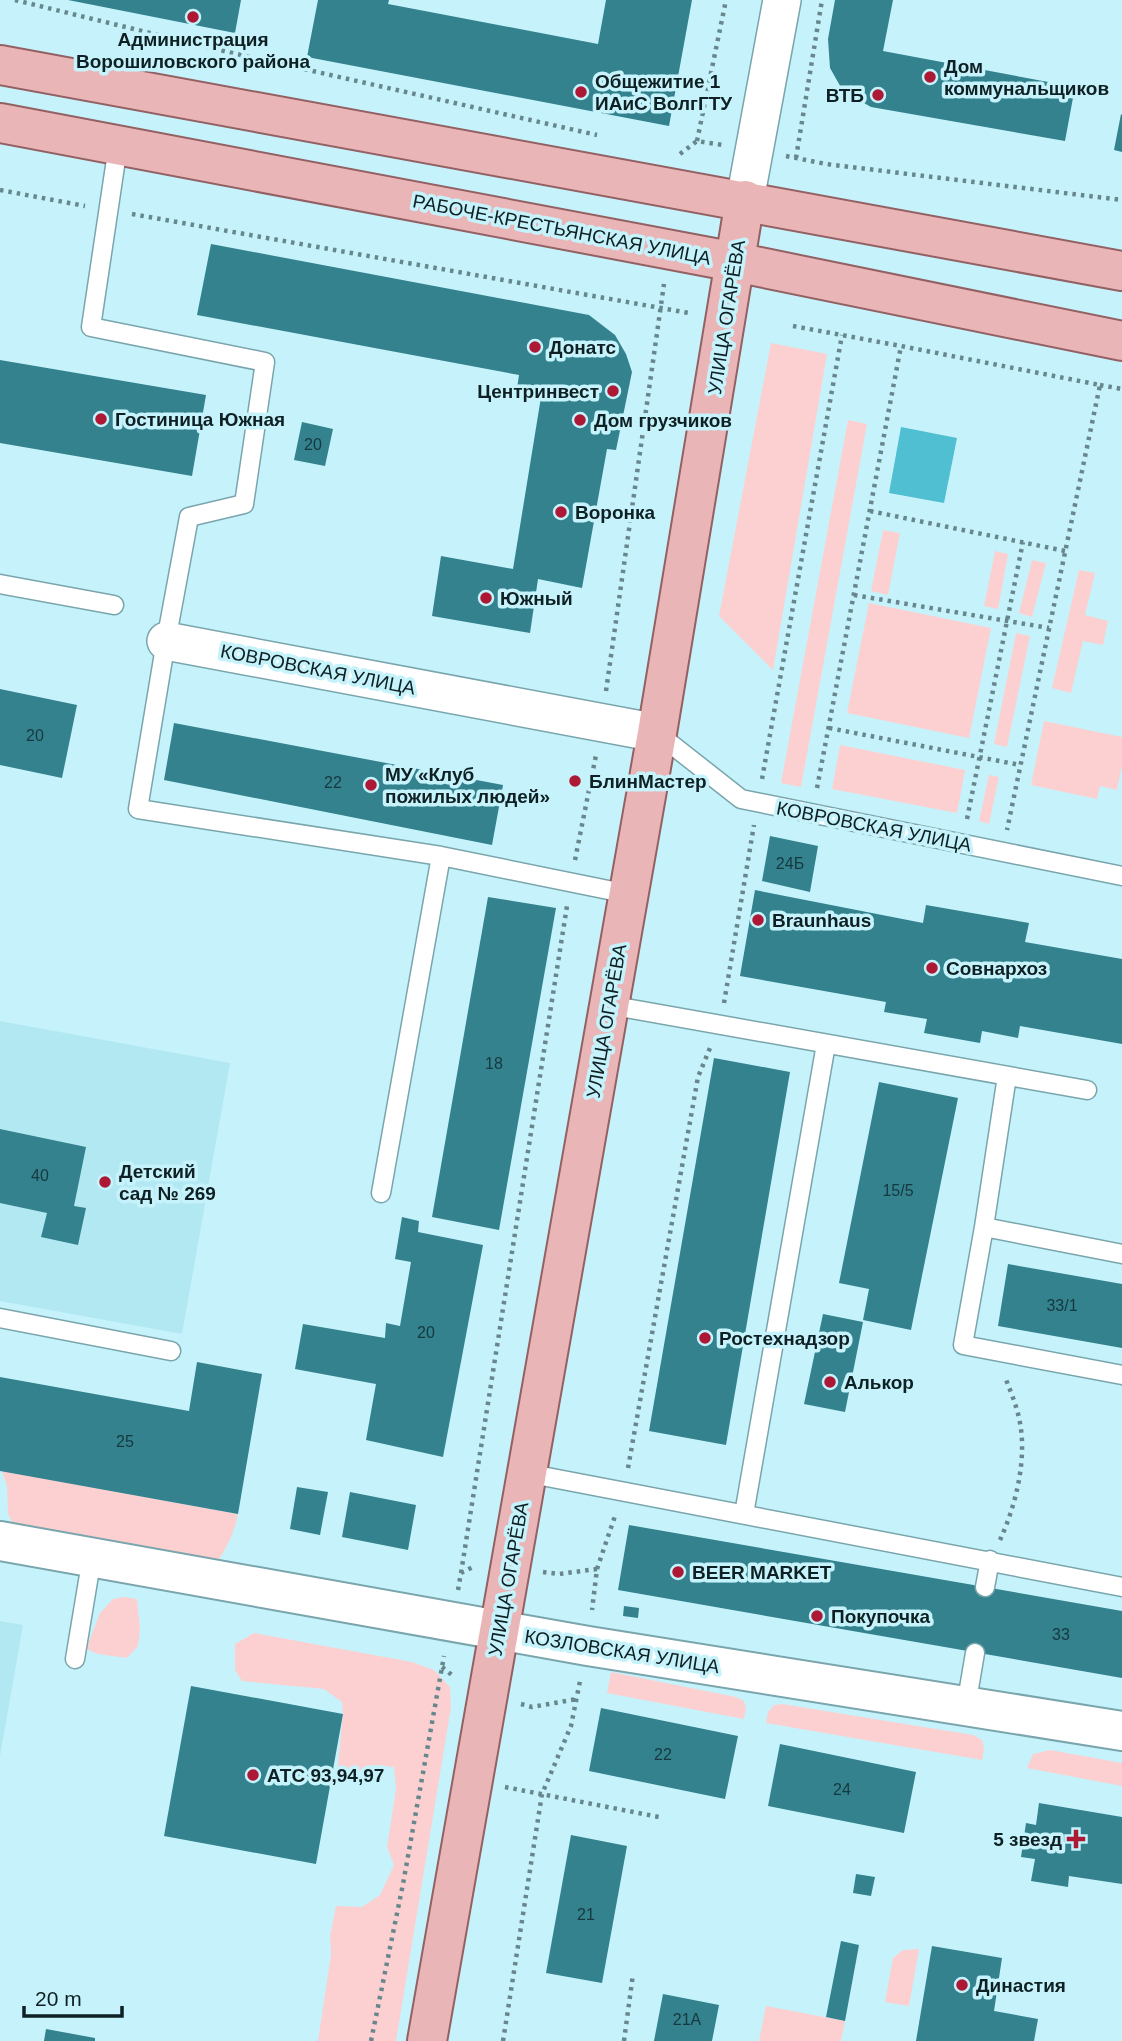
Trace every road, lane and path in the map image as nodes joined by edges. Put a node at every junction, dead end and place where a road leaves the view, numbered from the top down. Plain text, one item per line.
1 (15, 0) edge
2 (726, 0) edge
3 (782, 0) edge
4 (822, 0) edge
5 (0, 65) edge
6 (0, 123) edge
7 (600, 136) dead end
8 (698, 141) dead end
9 (118, 145) junction
10 (796, 158) dead end
11 (0, 190) edge
12 (745, 200) junction
13 (109, 210) junction
14 (735, 262) junction
15 (1122, 271) edge
16 (661, 308) junction
17 (689, 313) dead end
18 (793, 326) dead end
19 (842, 335) junction
20 (1122, 341) edge
21 (901, 346) junction
22 (1100, 385) junction
23 (1122, 389) edge
24 (870, 511) junction
25 (1023, 542) junction
26 (1065, 551) junction
27 (0, 584) edge
28 (853, 595) junction
29 (114, 605) dead end
30 (1007, 622) junction
31 (1049, 628) junction
32 (166, 641) junction
33 (602, 723) junction
34 (829, 728) junction
35 (657, 733) junction
36 (979, 757) junction
37 (1020, 765) junction
38 (758, 802) junction
39 (813, 813) junction
40 (962, 844) junction
41 (1003, 852) junction
42 (441, 856) junction
43 (1122, 876) edge
44 (571, 883) junction
45 (628, 894) junction
46 (608, 1005) junction
47 (720, 1025) junction
48 (825, 1044) junction
49 (1007, 1076) junction
50 (1087, 1090) dead end
51 (381, 1193) dead end
52 (985, 1227) junction
53 (1122, 1254) edge
54 (0, 1318) edge
55 (172, 1351) dead end
56 (997, 1352) junction
57 (1122, 1375) edge
58 (526, 1473) junction
59 (624, 1491) junction
60 (744, 1514) junction
61 (0, 1541) edge
62 (92, 1557) junction
63 (990, 1560) junction
64 (597, 1569) dead end
65 (461, 1573) dead end
66 (985, 1587) dead end
67 (1122, 1587) edge
68 (499, 1630) junction
69 (587, 1646) junction
70 (975, 1653) dead end
71 (75, 1659) dead end
72 (442, 1667) dead end
73 (966, 1706) junction
74 (1122, 1731) edge
75 (472, 1781) junction
76 (542, 1794) junction
77 (659, 1817) dead end
78 (633, 1974) dead end
79 (371, 2041) edge
80 (427, 2041) edge
81 (503, 2041) edge
82 (624, 2041) edge

1 - 7 path
2 - 8 path
3 - 12 street, УЛИЦА ОГАРЁВА
4 - 10 path
5 - 12 main road
6 - 9 main road, РАБОЧЕ-КРЕСТЬЯНСКАЯ УЛИЦА
9 - 13 lane
9 - 14 main road, РАБОЧЕ-КРЕСТЬЯНСКАЯ УЛИЦА
11 - 13 path
12 - 14 main road, УЛИЦА ОГАРЁВА
12 - 15 main road
13 - 16 path
13 - 32 lane
14 - 20 main road, РАБОЧЕ-КРЕСТЬЯНСКАЯ УЛИЦА
14 - 35 main road, УЛИЦА ОГАРЁВА
16 - 17 path
16 - 33 path
18 - 19 path
19 - 21 path
19 - 38 path
21 - 22 path
21 - 24 path
22 - 23 path
22 - 26 path
24 - 25 path
24 - 28 path
25 - 26 path
25 - 30 path
26 - 31 path
27 - 29 lane
28 - 30 path
28 - 34 path
30 - 31 path
30 - 36 path
31 - 37 path
32 - 33 street, КОВРОВСКАЯ УЛИЦА
32 - 42 lane
33 - 35 street, КОВРОВСКАЯ УЛИЦА
33 - 44 path
34 - 36 path
34 - 39 path
35 - 38 lane, КОВРОВСКАЯ УЛИЦА
35 - 45 main road, УЛИЦА ОГАРЁВА
36 - 37 path
36 - 40 path
37 - 41 path
38 - 39 lane, КОВРОВСКАЯ УЛИЦА
38 - 47 path
39 - 40 lane, КОВРОВСКАЯ УЛИЦА
40 - 41 lane, КОВРОВСКАЯ УЛИЦА
41 - 43 lane, КОВРОВСКАЯ УЛИЦА
42 - 44 lane
42 - 51 lane
44 - 45 lane
44 - 65 path
45 - 46 main road, УЛИЦА ОГАРЁВА
46 - 47 lane
46 - 58 main road, УЛИЦА ОГАРЁВА
47 - 48 lane
47 - 59 path
48 - 49 lane
48 - 60 lane
49 - 50 lane
49 - 52 lane
52 - 53 lane
52 - 56 lane
54 - 55 lane
56 - 57 lane
56 - 63 path
58 - 59 lane
58 - 68 main road, УЛИЦА ОГАРЁВА
59 - 60 lane
59 - 64 path
60 - 63 lane
61 - 62 street, КОЗЛОВСКАЯ УЛИЦА
62 - 68 street, КОЗЛОВСКАЯ УЛИЦА
62 - 71 lane
63 - 66 lane
63 - 67 lane
68 - 69 street, КОЗЛОВСКАЯ УЛИЦА
68 - 75 main road, УЛИЦА ОГАРЁВА
69 - 73 street, КОЗЛОВСКАЯ УЛИЦА
69 - 76 path
70 - 73 lane
72 - 79 path
73 - 74 street, КОЗЛОВСКАЯ УЛИЦА
75 - 76 path
75 - 80 main road, УЛИЦА ОГАРЁВА
76 - 77 path
76 - 81 path
78 - 82 path

